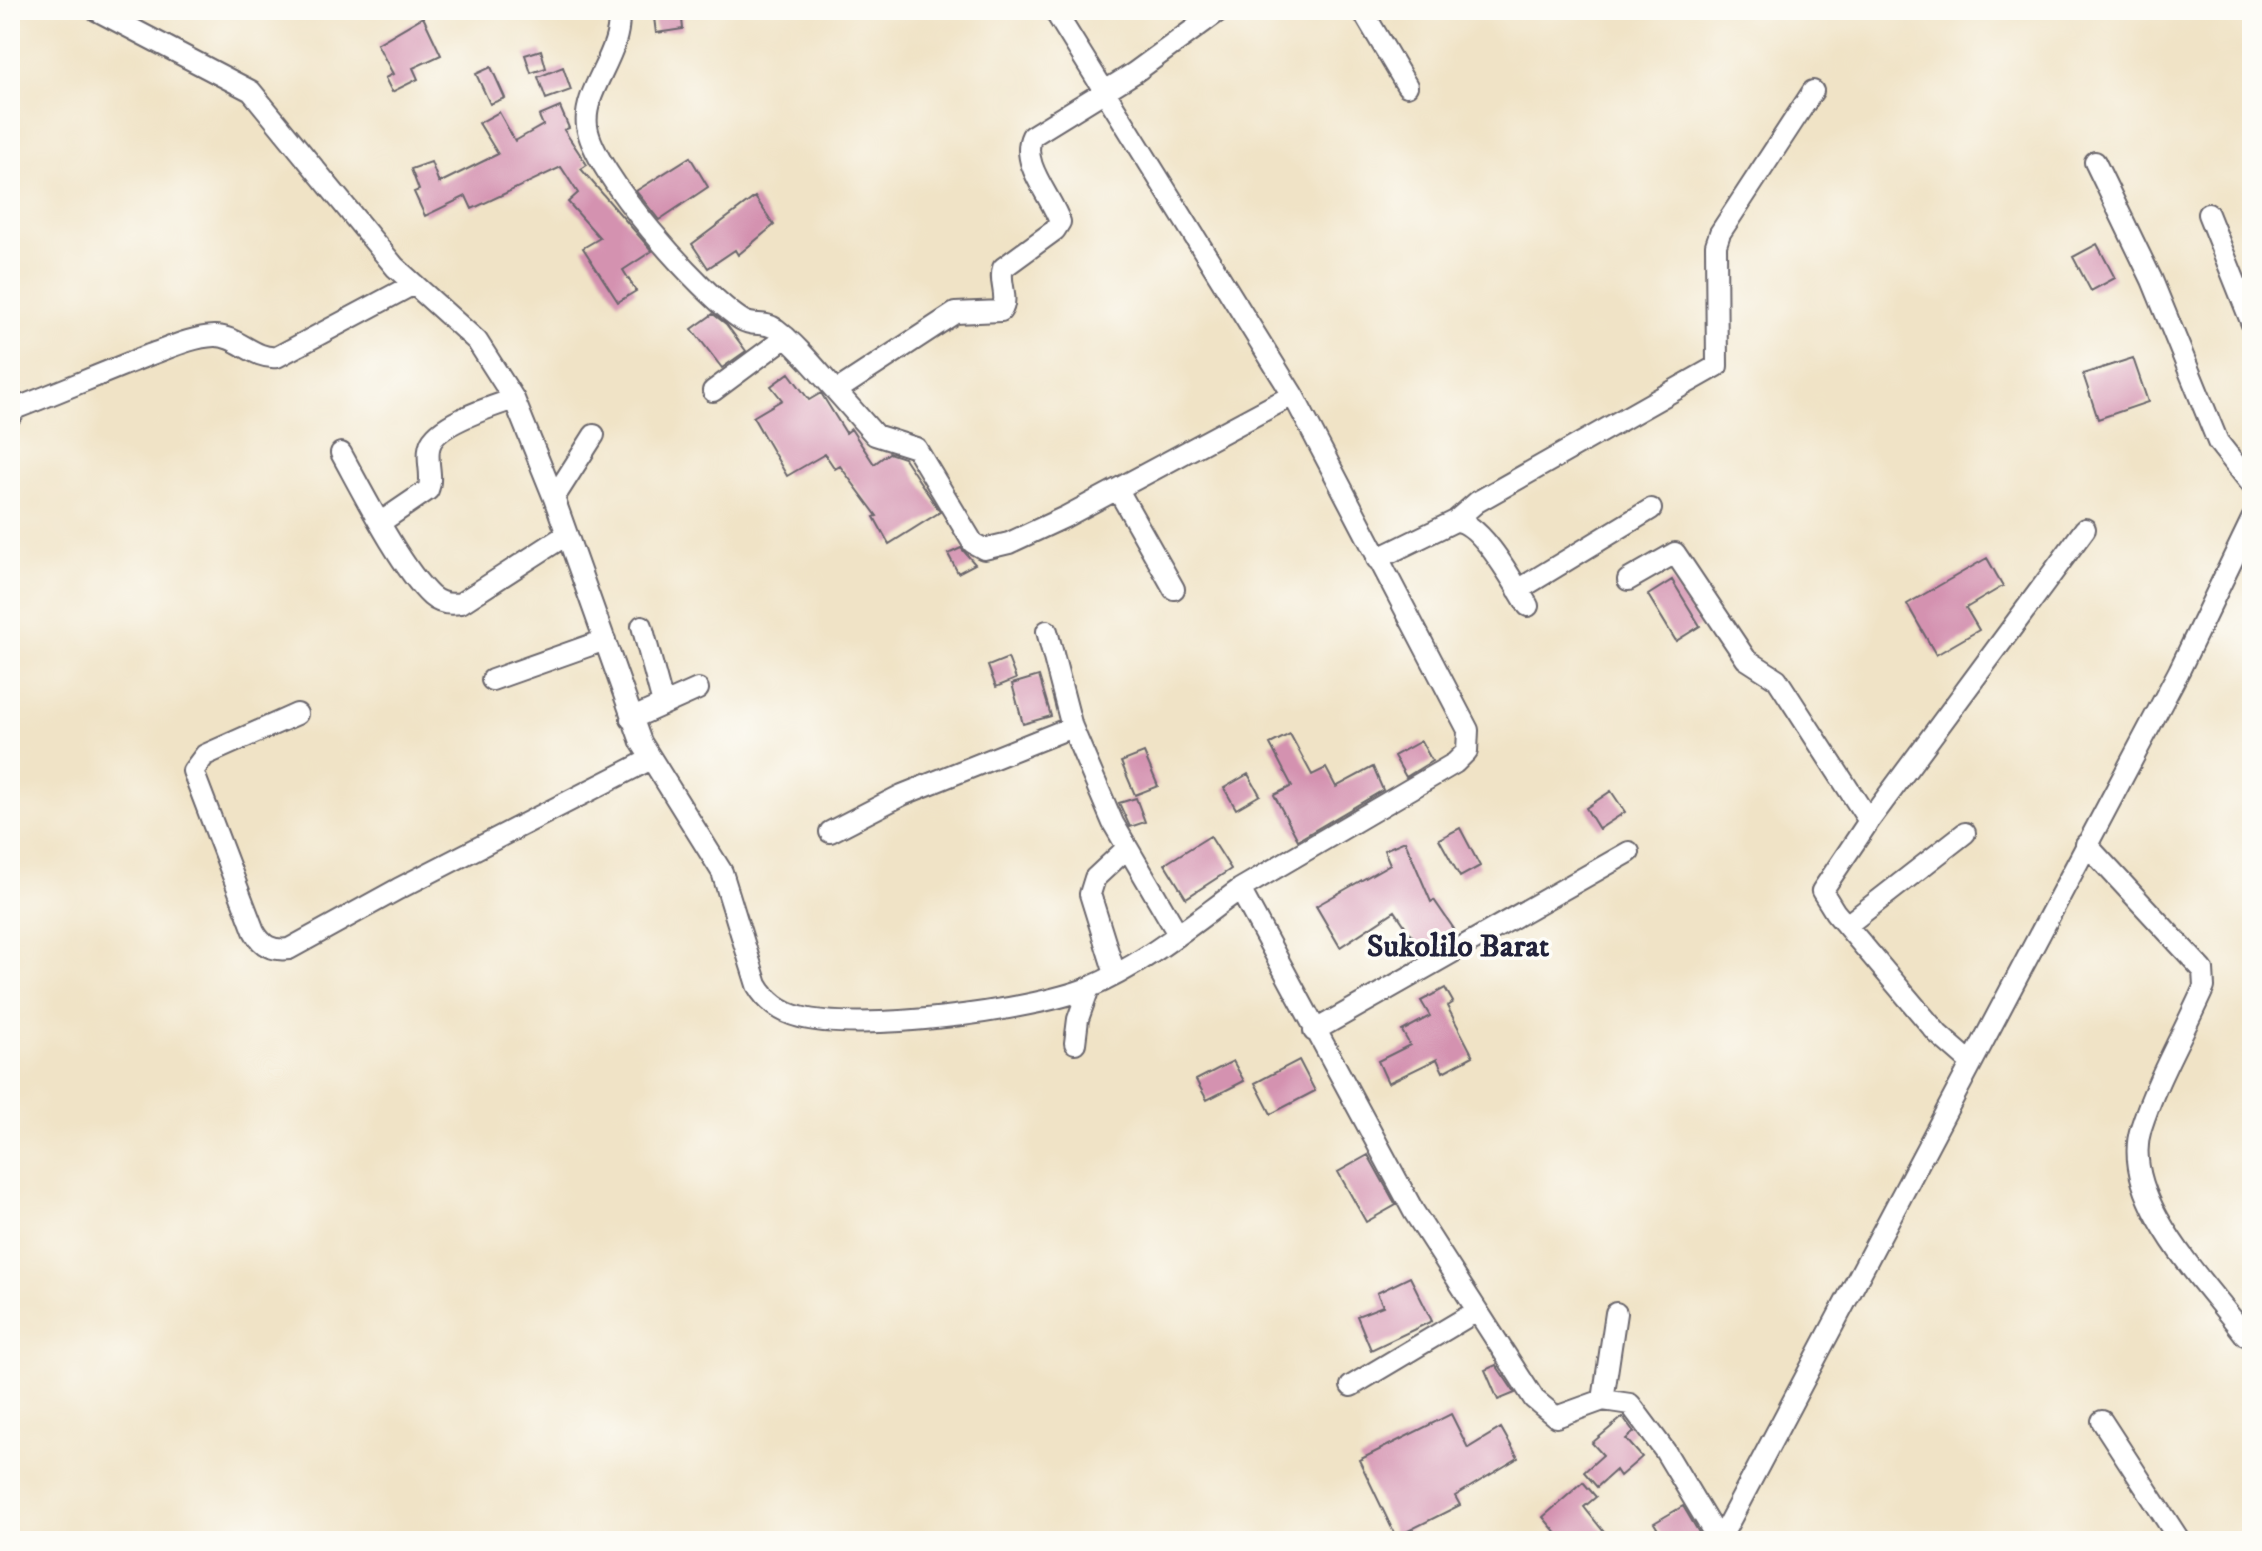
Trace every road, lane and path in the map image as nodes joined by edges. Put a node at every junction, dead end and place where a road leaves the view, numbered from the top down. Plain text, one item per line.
1 (96, 10) edge
2 (618, 10) edge
3 (1054, 10) edge
4 (1220, 10) edge
5 (1362, 10) edge
6 (1407, 86) dead end
7 (1105, 91) junction
8 (1813, 91) dead end
9 (2095, 162) dead end
10 (2208, 214) dead end
11 (414, 284) junction
12 (2252, 324) edge
13 (786, 337) junction
14 (713, 391) dead end
15 (836, 391) junction
16 (1293, 395) junction
17 (514, 399) junction
18 (10, 416) edge
19 (594, 435) dead end
20 (341, 453) dead end
21 (2252, 485) edge
22 (1118, 490) junction
23 (554, 498) junction
24 (1651, 509) dead end
25 (2252, 519) edge
26 (1455, 521) junction
27 (381, 522) junction
28 (2085, 529) dead end
29 (566, 535) junction
30 (1377, 559) junction
31 (1628, 580) dead end
32 (1174, 589) dead end
33 (642, 626) dead end
34 (1047, 631) dead end
35 (605, 640) junction
36 (492, 680) dead end
37 (698, 689) dead end
38 (663, 704) junction
39 (297, 714) dead end
40 (631, 719) junction
41 (1072, 727) junction
42 (651, 759) junction
43 (1869, 821) junction
44 (830, 832) dead end
45 (1965, 833) dead end
46 (2086, 844) junction
47 (1126, 849) junction
48 (1629, 852) dead end
49 (1240, 889) junction
50 (1847, 925) junction
51 (1178, 934) junction
52 (1115, 974) junction
53 (1089, 988) junction
54 (1314, 1031) junction
55 (1075, 1043) dead end
56 (1970, 1062) junction
57 (1477, 1311) junction
58 (1616, 1313) dead end
59 (2245, 1335) dead end
60 (1351, 1386) dead end
61 (1603, 1400) junction
62 (2102, 1421) dead end
63 (1719, 1541) edge
64 (2180, 1541) edge

1 - 11 street
2 - 13 street
3 - 7 street
4 - 7 street
5 - 6 street
7 - 15 street
7 - 16 street
8 - 26 street
9 - 21 street
10 - 12 street
11 - 17 street
11 - 18 street
13 - 14 street
13 - 15 street
15 - 22 street
16 - 22 street
16 - 30 street
17 - 23 street
17 - 27 street
19 - 23 street
20 - 27 street
22 - 32 street
23 - 29 street
24 - 26 street
25 - 46 street
26 - 30 street
27 - 29 street
28 - 43 street
29 - 35 street
30 - 49 street
31 - 43 street
33 - 38 street
34 - 41 street
35 - 36 street
35 - 40 street
37 - 38 street
38 - 40 street
39 - 42 street
40 - 42 street
41 - 44 street
41 - 47 street
42 - 53 street
43 - 50 street
45 - 50 street
46 - 56 street
46 - 59 street
47 - 51 street
47 - 52 street
48 - 54 street
49 - 51 street
49 - 54 street
50 - 56 street
51 - 52 street
52 - 53 street
53 - 55 street
54 - 57 street
56 - 63 street
57 - 60 street
57 - 61 street
58 - 61 street
61 - 63 street
62 - 64 street

